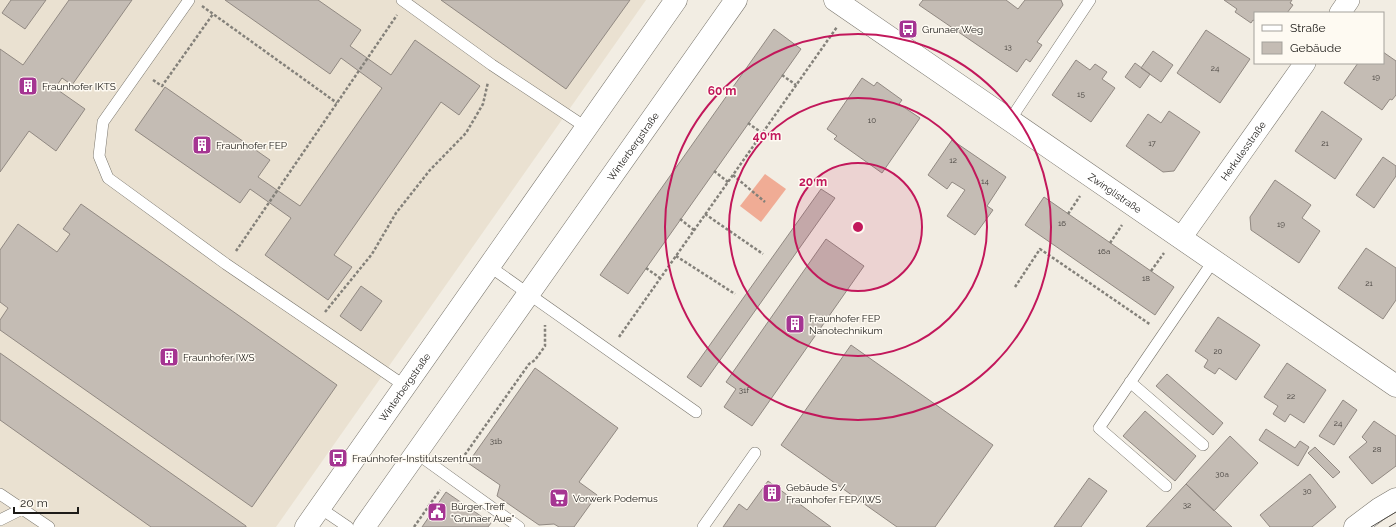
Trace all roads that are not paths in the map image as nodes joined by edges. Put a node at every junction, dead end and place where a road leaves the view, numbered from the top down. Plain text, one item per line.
1 (676, 0) edge
2 (736, 0) edge
3 (1090, 0) edge
4 (1349, 0) edge
5 (404, 1) edge
6 (194, 2) edge
7 (842, 5) edge
8 (1341, 12) edge
9 (1304, 64) edge
10 (1010, 120) junction
11 (586, 128) junction
12 (1181, 238) junction
13 (1214, 260) junction
14 (489, 266) junction
15 (537, 299) junction
16 (1130, 382) junction
17 (405, 386) junction
18 (1396, 386) edge
19 (696, 412) dead end
20 (1203, 445) dead end
21 (416, 453) junction
22 (755, 453) dead end
23 (1166, 486) dead end
24 (0, 494) edge
25 (1396, 499) edge
26 (320, 508) junction
27 (22, 509) junction
28 (0, 520) edge
29 (49, 527) edge
30 (306, 527) edge
31 (348, 527) edge
32 (364, 527) edge
33 (519, 527) edge
34 (703, 527) edge
35 (1355, 527) edge

1 - 11 main road, Winterbergstraße
2 - 15 main road, Winterbergstraße
3 - 10 lane
4 - 8 street
5 - 11 lane
6 - 17 lane
7 - 10 main road, Zwinglistraße
9 - 12 street, Herkulesstraße
10 - 12 main road, Zwinglistraße
11 - 14 main road, Winterbergstraße
12 - 13 main road, Zwinglistraße
13 - 16 lane
13 - 18 main road, Zwinglistraße
14 - 15 lane
14 - 17 main road, Winterbergstraße
15 - 19 lane
15 - 21 main road, Winterbergstraße
16 - 20 lane
16 - 23 lane
17 - 26 main road, Winterbergstraße
21 - 32 main road, Winterbergstraße
21 - 33 lane
22 - 34 lane
24 - 27 lane
25 - 35 main road
26 - 30 main road, Winterbergstraße
26 - 31 lane
27 - 28 lane
27 - 29 lane

